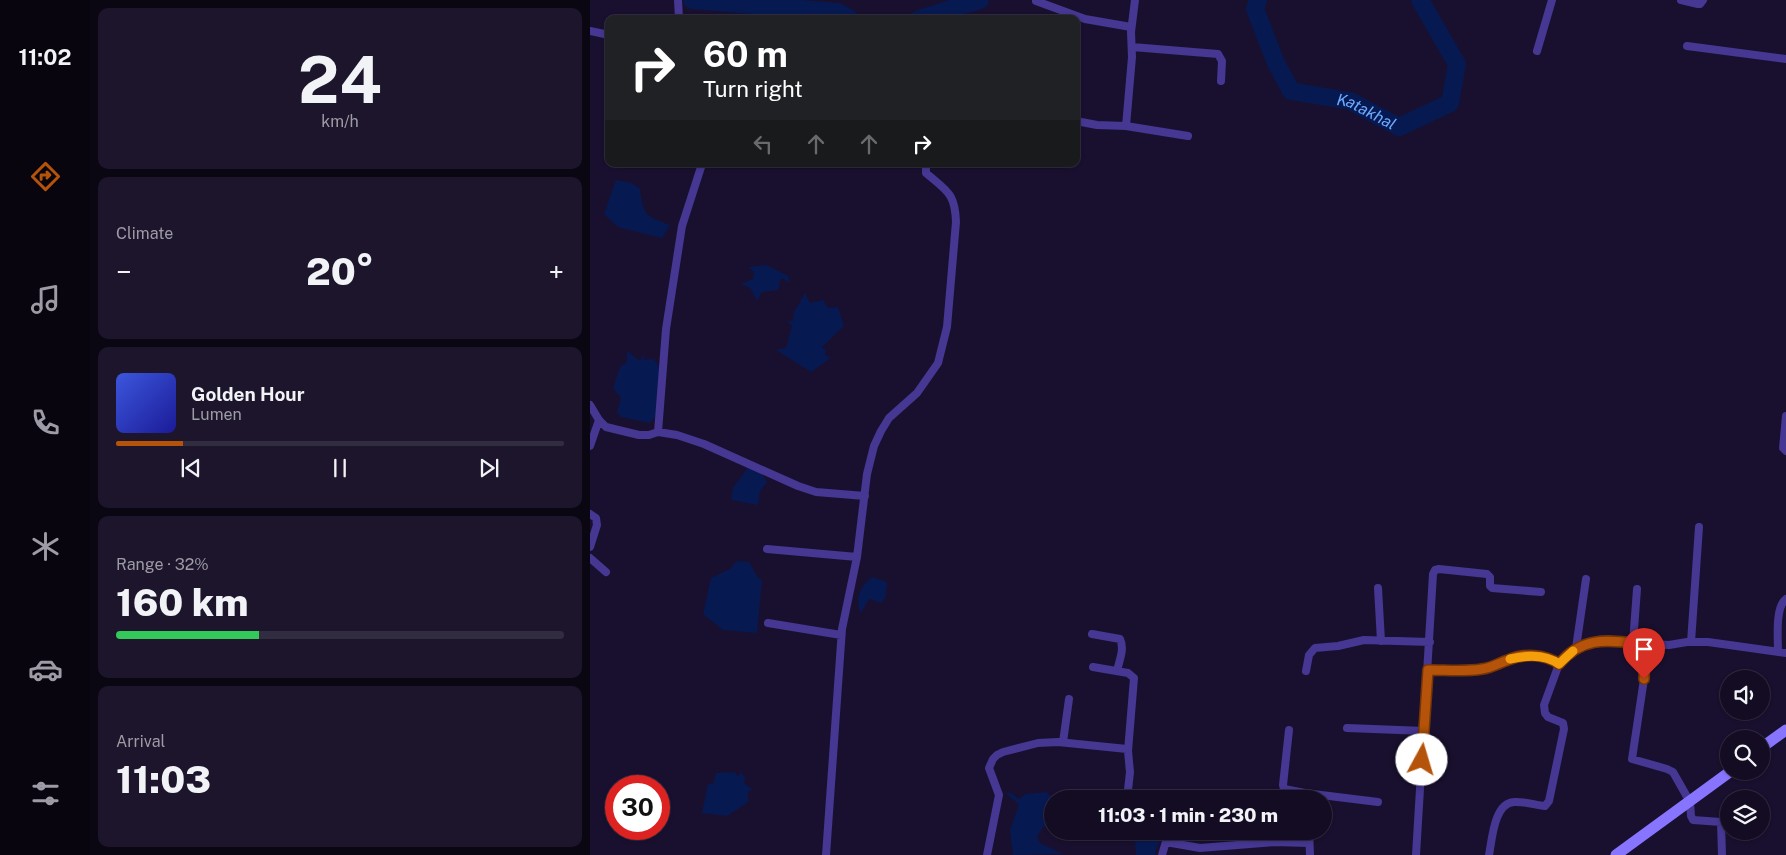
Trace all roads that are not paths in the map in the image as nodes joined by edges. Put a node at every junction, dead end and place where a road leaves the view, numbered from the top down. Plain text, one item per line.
1 (678, 0) edge
2 (1135, 0) edge
3 (1552, 0) edge
4 (1681, 0) edge
5 (1703, 0) edge
6 (1036, 1) edge
7 (679, 15) edge
8 (1074, 15) edge
9 (1080, 17) edge
10 (1131, 27) junction
11 (590, 32) edge
12 (605, 34) edge
13 (1687, 46) dead end
14 (1132, 47) junction
15 (1537, 51) dead end
16 (1786, 59) edge
17 (1221, 81) dead end
18 (1080, 122) edge
19 (1126, 126) junction
20 (1188, 136) dead end
21 (701, 167) edge
22 (926, 167) edge
23 (590, 405) edge
24 (1786, 416) edge
25 (599, 420) junction
26 (658, 432) junction
27 (590, 446) edge
28 (1786, 451) edge
29 (865, 496) junction
30 (590, 514) edge
31 (1699, 528) dead end
32 (590, 547) edge
33 (767, 549) dead end
34 (857, 557) junction
35 (590, 558) edge
36 (606, 572) dead end
37 (1586, 579) dead end
38 (1378, 588) dead end
39 (1637, 589) dead end
40 (1541, 592) dead end
41 (1786, 599) edge
42 (768, 623) dead end
43 (1092, 634) dead end
44 (841, 635) junction
45 (1381, 641) junction
46 (1430, 642) junction
47 (1691, 642) junction
48 (1633, 643) junction
49 (1645, 644) junction
50 (1576, 648) junction
51 (1782, 653) edge
52 (1559, 664) junction
53 (1093, 667) dead end
54 (1428, 670) junction
55 (1117, 671) junction
56 (1306, 671) dead end
57 (1069, 699) dead end
58 (1347, 728) dead end
59 (1289, 730) dead end
60 (1425, 730) junction
61 (1786, 730) edge
62 (1063, 742) junction
63 (1770, 742) edge
64 (1128, 751) junction
65 (1720, 779) edge
66 (1128, 790) edge
67 (1286, 790) edge
68 (1332, 798) edge
69 (1378, 802) dead end
70 (1690, 802) junction
71 (1309, 840) edge
72 (1166, 842) joint
73 (1309, 843) junction
74 (826, 855) edge
75 (987, 855) edge
76 (1162, 855) edge
77 (1310, 855) edge
78 (1416, 855) edge
79 (1489, 855) edge
80 (1616, 855) edge
81 (1722, 855) edge

1 - 7 street
2 - 10 street
3 - 15 street
4 - 5 street
6 - 8 street
9 - 10 street
10 - 14 street
11 - 12 street
13 - 16 street
14 - 17 street
14 - 19 street
18 - 19 street
19 - 20 street
21 - 26 street
22 - 29 street
23 - 25 street
24 - 28 street
25 - 26 street
25 - 27 street
26 - 29 street
29 - 34 street
30 - 32 street
31 - 47 street
33 - 34 street
34 - 44 street
35 - 36 street
37 - 50 street
38 - 45 street
39 - 48 street
40 - 46 street
41 - 51 street
42 - 44 street
43 - 55 street
44 - 74 street
45 - 46 street
45 - 56 street
46 - 54 street
47 - 49 street
47 - 51 street
48 - 49 street
48 - 50 street
49 - 70 street
50 - 52 street
52 - 54 street
52 - 79 street
53 - 55 street
54 - 60 street
55 - 64 street
57 - 62 street
58 - 60 street
59 - 67 street
60 - 78 street
61 - 63 street
62 - 64 street
62 - 75 street
64 - 66 street
65 - 70 street
68 - 69 street
70 - 80 street
70 - 81 street
71 - 73 street
72 - 73 street
72 - 76 street
73 - 77 street

